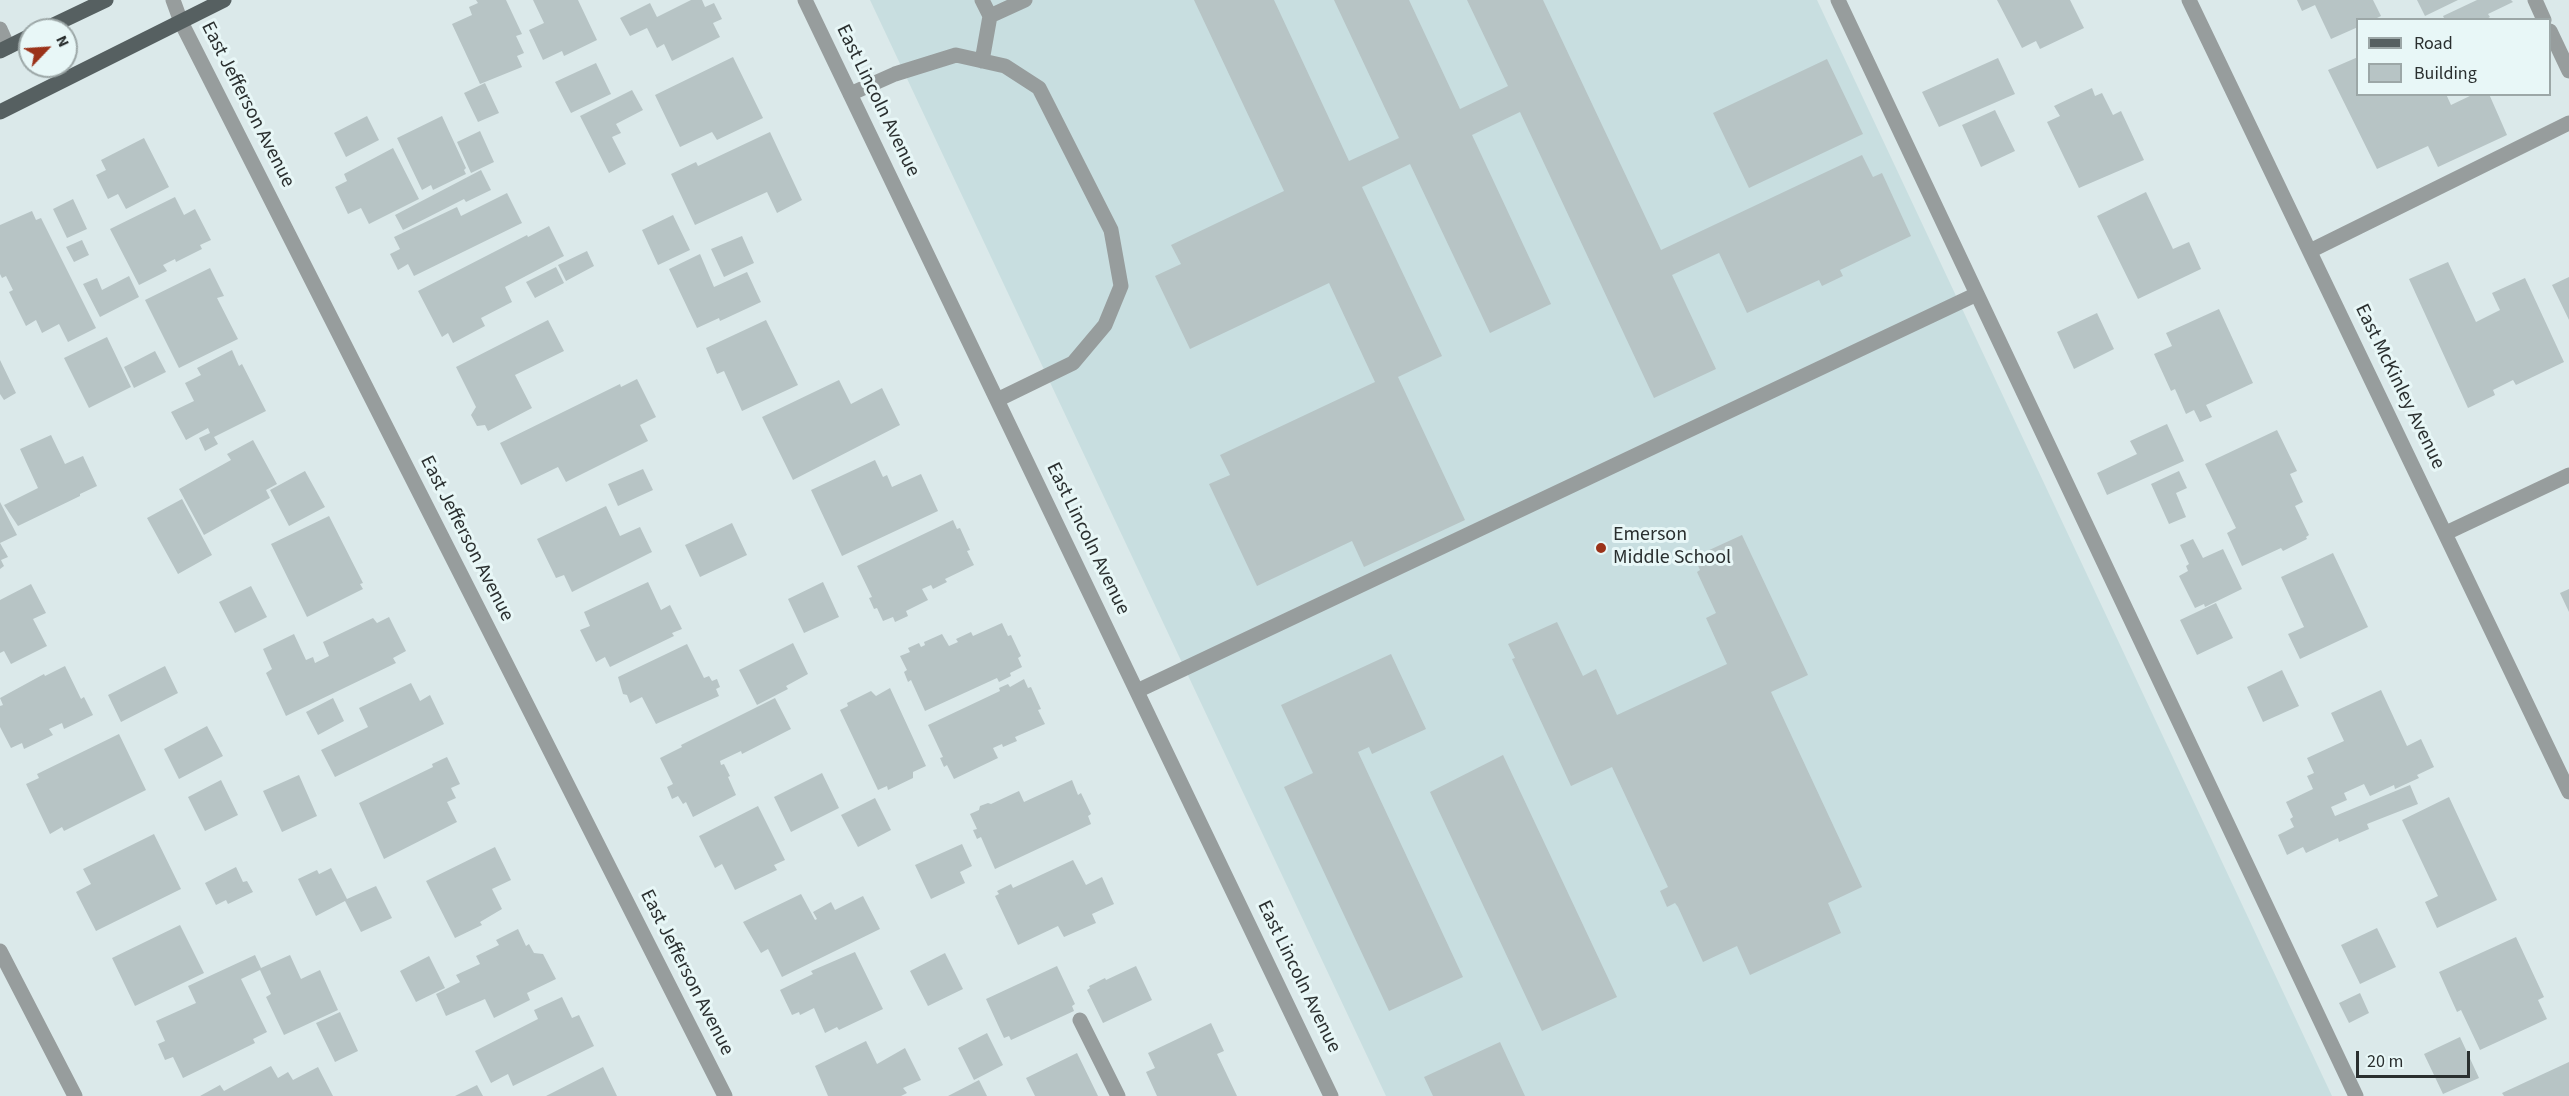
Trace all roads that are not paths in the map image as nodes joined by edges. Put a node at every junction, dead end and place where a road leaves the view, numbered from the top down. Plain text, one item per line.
1 (106, 0) edge
2 (173, 0) edge
3 (224, 0) edge
4 (805, 0) edge
5 (982, 0) edge
6 (1025, 0) edge
7 (1838, 0) edge
8 (2189, 0) edge
9 (2535, 0) edge
10 (990, 16) junction
11 (68, 18) edge
12 (2543, 18) edge
13 (181, 22) junction
14 (0, 28) edge
15 (2551, 33) edge
16 (18, 42) edge
17 (4, 49) edge
18 (982, 61) junction
19 (2569, 71) edge
20 (850, 94) junction
21 (0, 112) edge
22 (2569, 123) edge
23 (2310, 251) junction
24 (1977, 294) junction
25 (997, 400) junction
26 (2569, 476) edge
27 (2446, 533) junction
28 (1137, 691) junction
29 (2569, 792) edge
30 (0, 951) edge
31 (1080, 1020) dead end
32 (75, 1096) edge
33 (725, 1096) edge
34 (1118, 1096) edge
35 (1332, 1096) edge
36 (2356, 1096) edge

1 - 11 main road
2 - 13 street, East Jefferson Avenue
3 - 13 main road
4 - 20 street, East Lincoln Avenue
5 - 10 street
6 - 10 street
7 - 24 street
8 - 23 street, East McKinley Avenue
9 - 12 street
10 - 18 street
13 - 21 main road
13 - 33 street, East Jefferson Avenue
14 - 17 street
15 - 19 street
16 - 17 main road
18 - 20 street
18 - 25 street
20 - 25 street, East Lincoln Avenue
22 - 23 street
23 - 27 street, East McKinley Avenue
24 - 28 street
24 - 36 street
25 - 28 street, East Lincoln Avenue
26 - 27 street
27 - 29 street, East McKinley Avenue
28 - 35 street, East Lincoln Avenue
30 - 32 street
31 - 34 street

